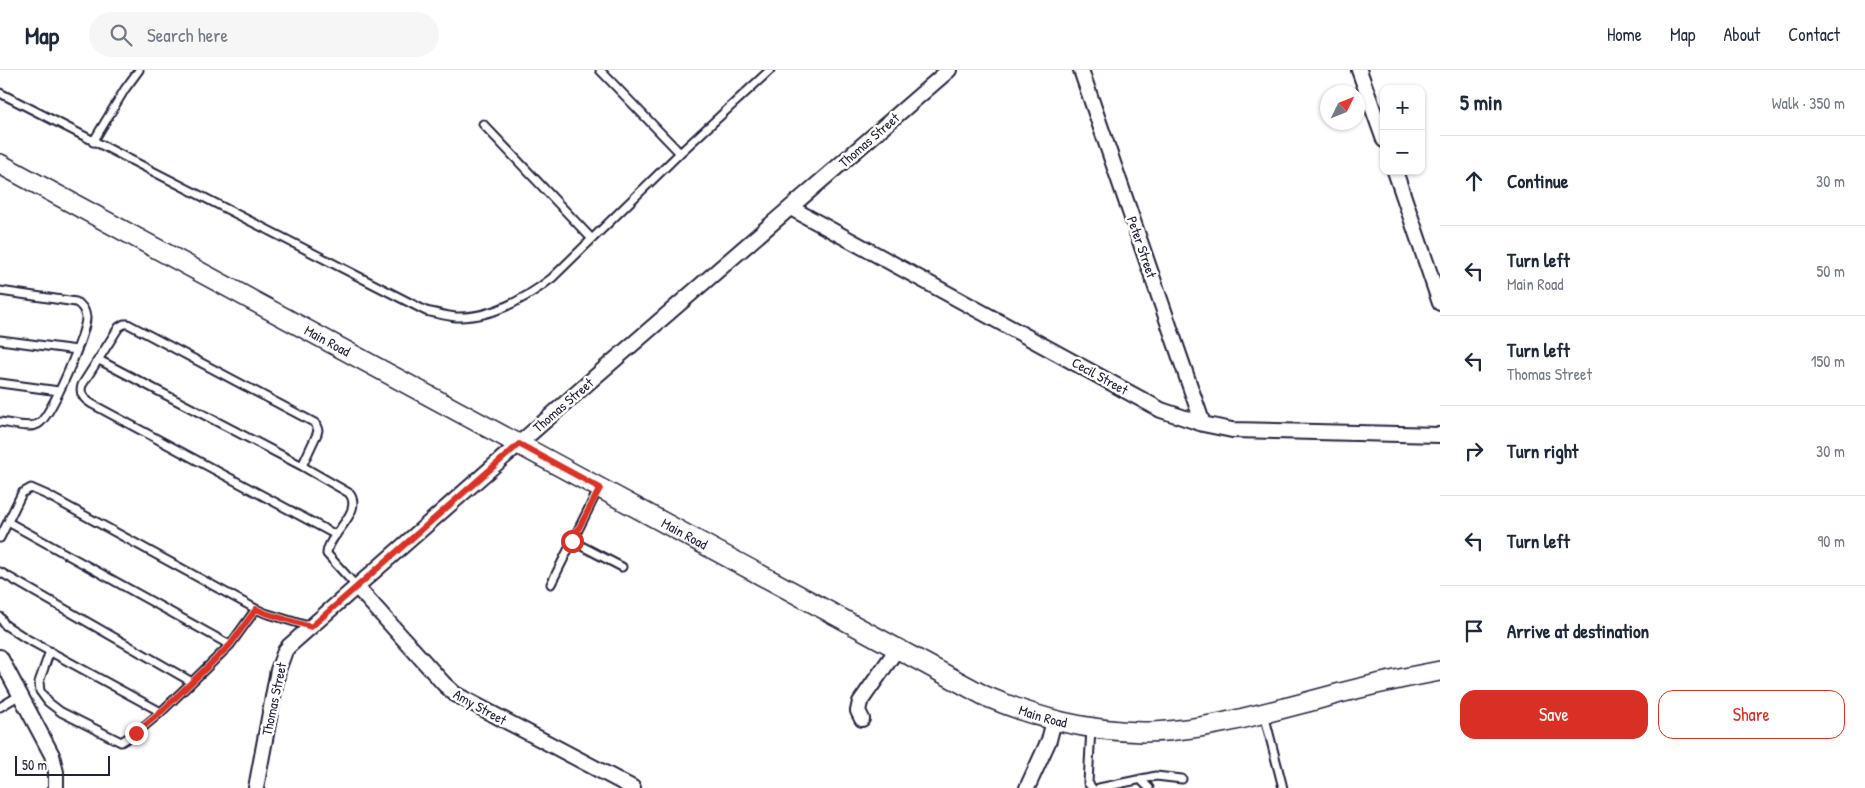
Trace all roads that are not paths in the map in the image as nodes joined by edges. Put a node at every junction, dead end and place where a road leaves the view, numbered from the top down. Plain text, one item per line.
1 (600, 70) edge
2 (770, 70) edge
3 (949, 70) edge
4 (1082, 70) edge
5 (1360, 70) edge
6 (136, 71) edge
7 (0, 93) edge
8 (483, 124) dead end
9 (1381, 130) edge
10 (93, 142) junction
11 (680, 153) junction
12 (0, 164) edge
13 (1395, 175) edge
14 (791, 208) junction
15 (592, 239) junction
16 (0, 291) edge
17 (1440, 302) edge
18 (0, 340) edge
19 (77, 350) junction
20 (99, 360) junction
21 (0, 383) edge
22 (58, 392) junction
23 (0, 422) edge
24 (1203, 424) junction
25 (1440, 435) edge
26 (519, 444) junction
27 (302, 466) junction
28 (600, 488) junction
29 (8, 522) junction
30 (336, 535) junction
31 (0, 538) edge
32 (572, 541) junction
33 (622, 567) dead end
34 (0, 572) edge
35 (551, 584) dead end
36 (358, 587) junction
37 (256, 609) junction
38 (0, 617) edge
39 (311, 627) junction
40 (230, 645) junction
41 (898, 649) junction
42 (50, 651) junction
43 (0, 657) edge
44 (1440, 666) edge
45 (1440, 671) edge
46 (1408, 677) junction
47 (192, 682) junction
48 (20, 695) junction
49 (0, 707) edge
50 (161, 712) junction
51 (1264, 713) junction
52 (862, 719) dead end
53 (1054, 721) junction
54 (1091, 727) junction
55 (1140, 779) junction
56 (1182, 779) dead end
57 (56, 788) edge
58 (256, 788) edge
59 (633, 788) edge
60 (1028, 788) edge
61 (1092, 788) edge
62 (1098, 788) edge
63 (1149, 788) edge
64 (1283, 788) edge

1 - 11 lane
2 - 11 lane
3 - 14 street, Thomas Street
4 - 24 street, Peter Street
5 - 9 street
6 - 10 lane
7 - 10 lane
8 - 15 lane
10 - 15 lane
11 - 15 lane
12 - 26 main road, Main Road
13 - 17 street
14 - 24 street, Cecil Street
14 - 26 street, Thomas Street
16 - 19 lane
18 - 19 lane
19 - 22 lane
20 - 27 lane
20 - 27 lane
20 - 30 lane
21 - 22 lane
22 - 23 lane
24 - 25 street, Cecil Street
26 - 28 main road, Main Road
26 - 36 street, Thomas Street
27 - 30 lane
28 - 32 lane
28 - 41 main road, Main Road
29 - 31 lane
29 - 37 lane
29 - 40 lane
30 - 36 lane
32 - 33 lane
32 - 35 lane
34 - 47 lane
36 - 39 street, Thomas Street
36 - 59 street, Amy Street
37 - 39 lane
37 - 40 lane
38 - 42 lane
39 - 58 street, Thomas Street
40 - 47 lane
41 - 52 street
41 - 53 main road, Main Road
42 - 50 lane
42 - 50 lane
43 - 48 street
44 - 46 main road, Main Road
45 - 46 main road, Main Road
46 - 51 main road, Main Road
47 - 50 lane
48 - 49 lane
48 - 57 street
51 - 54 main road, Main Road
51 - 64 lane
53 - 54 main road, Main Road
53 - 60 street
54 - 61 lane
55 - 56 lane
55 - 62 lane
55 - 63 lane

